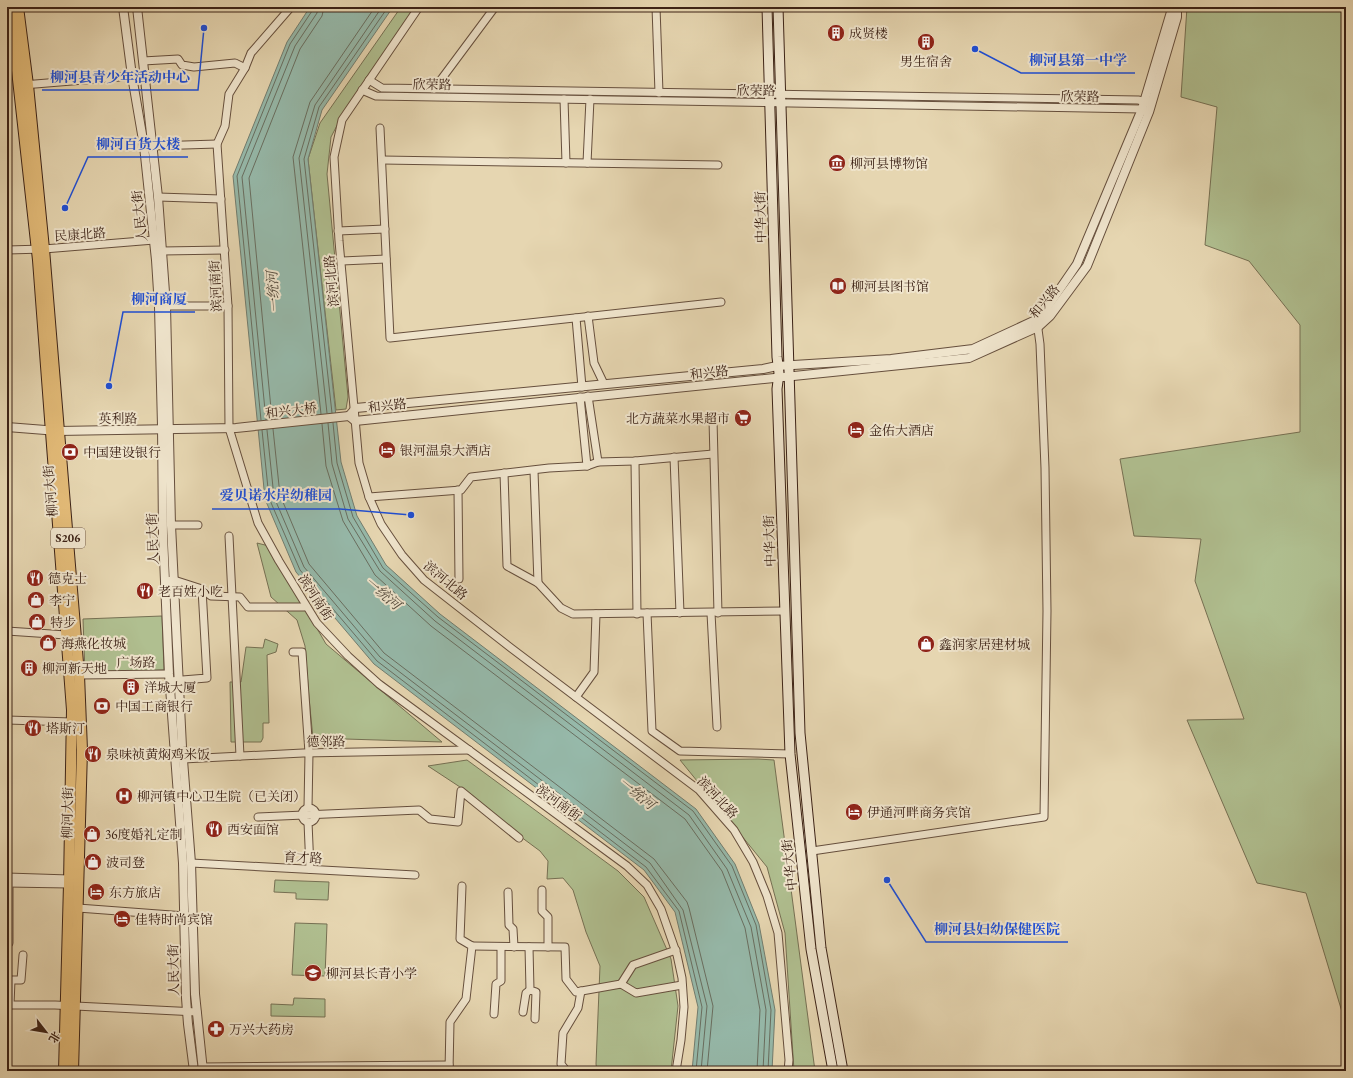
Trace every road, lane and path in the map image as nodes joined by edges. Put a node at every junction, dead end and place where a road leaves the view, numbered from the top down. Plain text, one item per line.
1 (10, 7) edge
2 (18, 7) edge
3 (123, 7) edge
4 (137, 7) edge
5 (291, 7) edge
6 (420, 7) edge
7 (495, 7) edge
8 (656, 7) edge
9 (667, 7) edge
10 (767, 7) edge
11 (778, 7) edge
12 (1171, 7) edge
13 (1177, 7) edge
14 (709, 8) edge
15 (143, 61) junction
16 (245, 68) junction
17 (145, 74) junction
18 (132, 76) junction
19 (370, 80) junction
20 (24, 85) junction
21 (434, 89) junction
22 (362, 90) junction
23 (659, 93) junction
24 (770, 98) junction
25 (564, 99) junction
26 (590, 99) junction
27 (780, 99) junction
28 (1149, 102) junction
29 (1146, 111) junction
30 (380, 128) dead end
31 (216, 144) junction
32 (152, 146) junction
33 (382, 160) junction
34 (566, 162) junction
35 (587, 163) junction
36 (718, 165) dead end
37 (158, 197) junction
38 (221, 199) junction
39 (385, 229) junction
40 (338, 231) junction
41 (154, 240) junction
42 (41, 249) junction
43 (7, 250) edge
44 (225, 250) junction
45 (162, 251) junction
46 (386, 259) junction
47 (342, 261) junction
48 (721, 302) dead end
49 (166, 306) junction
50 (228, 306) junction
51 (588, 316) junction
52 (576, 318) junction
53 (1037, 323) junction
54 (778, 366) junction
55 (789, 371) junction
56 (779, 378) junction
57 (604, 384) junction
58 (582, 387) junction
59 (584, 397) junction
60 (352, 416) junction
61 (713, 420) dead end
62 (7, 427) edge
63 (232, 428) junction
64 (166, 429) junction
65 (55, 431) junction
66 (713, 454) junction
67 (674, 457) junction
68 (635, 461) junction
69 (598, 462) junction
70 (587, 466) junction
71 (534, 470) junction
72 (504, 473) junction
73 (458, 490) junction
74 (369, 497) junction
75 (171, 525) junction
76 (198, 525) dead end
77 (229, 536) dead end
78 (459, 578) dead end
79 (174, 580) junction
80 (165, 581) junction
81 (538, 583) junction
82 (202, 589) junction
83 (232, 597) junction
84 (304, 607) dead end
85 (784, 611) junction
86 (647, 613) junction
87 (680, 613) junction
88 (715, 613) junction
89 (596, 614) junction
90 (637, 614) junction
91 (7, 631) edge
92 (66, 635) junction
93 (293, 652) dead end
94 (79, 675) junction
95 (170, 677) junction
96 (179, 681) junction
97 (576, 696) junction
98 (7, 720) edge
99 (72, 722) junction
100 (717, 727) dead end
101 (468, 750) junction
102 (309, 753) junction
103 (790, 754) junction
104 (240, 756) junction
105 (183, 759) junction
106 (308, 808) junction
107 (316, 814) junction
108 (301, 815) junction
109 (258, 817) dead end
110 (308, 822) junction
111 (519, 838) dead end
112 (812, 851) junction
113 (191, 863) junction
114 (310, 869) junction
115 (415, 875) dead end
116 (8, 881) edge
117 (69, 882) junction
118 (462, 886) dead end
119 (542, 890) dead end
120 (508, 892) dead end
121 (78, 908) junction
122 (185, 916) junction
123 (7, 943) edge
124 (472, 946) junction
125 (501, 947) junction
126 (514, 947) junction
127 (529, 947) junction
128 (548, 947) junction
129 (676, 950) junction
130 (23, 955) dead end
131 (621, 984) junction
132 (682, 985) junction
133 (530, 990) junction
134 (581, 991) junction
135 (8, 1005) edge
136 (70, 1006) junction
137 (187, 1012) junction
138 (197, 1012) junction
139 (523, 1012) dead end
140 (494, 1014) dead end
141 (535, 1018) dead end
142 (360, 1068) edge
143 (386, 1068) edge
144 (424, 1068) edge
145 (449, 1068) edge
146 (314, 1069) edge
147 (200, 1070) edge
148 (64, 1071) edge
149 (73, 1071) edge
150 (564, 1071) edge
151 (676, 1071) edge
152 (788, 1071) edge
153 (833, 1071) edge
154 (843, 1071) edge

1 - 20 main road, 柳河大街 / S206
2 - 20 main road, 柳河大街 / S206
3 - 18 street, 人民大街
4 - 15 street, 人民大街
5 - 16 street
6 - 19 street, 滨河北路
7 - 21 street
8 - 23 street
9 - 14 street
10 - 14 street
10 - 24 main road, 中华大街
11 - 27 main road, 中华大街
12 - 28 street, 和兴路
13 - 28 street, 和兴路
15 - 16 street
15 - 17 street, 人民大街
16 - 31 street
17 - 18 street
17 - 32 street, 人民大街
18 - 20 street
18 - 41 street, 人民大街
19 - 21 street, 欣荣路
19 - 22 street, 滨河北路
20 - 42 main road, 柳河大街 / S206
21 - 23 street, 欣荣路
22 - 25 street, 欣荣路
22 - 40 street, 滨河北路
23 - 24 street, 欣荣路
24 - 26 street, 欣荣路
24 - 27 street, 欣荣路
24 - 54 main road, 中华大街
25 - 26 street, 欣荣路
25 - 34 street
26 - 35 street
27 - 28 street, 欣荣路
27 - 29 street, 欣荣路
27 - 55 main road, 中华大街
28 - 29 street, 和兴路
29 - 53 street, 和兴路
30 - 33 street
31 - 32 street
31 - 38 street, 滨河南街
32 - 37 street, 人民大街
33 - 34 street
33 - 39 street
34 - 35 street
35 - 36 street
37 - 38 street
37 - 45 street, 人民大街
38 - 44 street, 滨河南街
39 - 40 street
39 - 46 street
40 - 47 street, 滨河北路
41 - 42 street, 民康北路
41 - 64 street, 人民大街
42 - 43 street, 民康北路
42 - 65 main road, 柳河大街 / S206
44 - 45 street
44 - 50 street, 滨河南街
45 - 49 street, 人民大街
46 - 47 street
46 - 52 street
47 - 60 street, 滨河北路
48 - 51 street
49 - 50 street
49 - 64 street, 人民大街
50 - 63 street, 滨河南街
51 - 52 street
51 - 57 street
52 - 58 street
53 - 55 street, 和兴路
53 - 112 street
54 - 55 street, 和兴路
54 - 56 main road, 中华大街
54 - 57 street, 和兴路
55 - 56 street, 和兴路
55 - 112 main road, 中华大街
56 - 59 street, 和兴路
56 - 85 main road, 中华大街
57 - 58 street, 和兴路
58 - 60 street, 和兴路
59 - 60 street, 和兴路
59 - 69 street
59 - 70 street
60 - 63 street, 和兴大桥
60 - 74 street, 滨河北路
61 - 66 street
62 - 65 street, 英利路
63 - 64 street, 英利路
63 - 101 street, 滨河南街
64 - 65 street, 英利路
64 - 75 street, 人民大街
64 - 80 street, 人民大街
65 - 92 main road, 柳河大街 / S206
65 - 94 main road, 柳河大街 / S206
66 - 67 street
66 - 88 street
67 - 68 street
67 - 87 street
68 - 69 street
68 - 90 street
69 - 70 street
70 - 71 street
71 - 72 street
71 - 81 street
72 - 73 street
72 - 81 street
73 - 74 street
73 - 78 street
74 - 97 street, 滨河北路
75 - 76 street
75 - 79 street, 人民大街
77 - 83 street
79 - 80 street
79 - 82 street
79 - 96 street, 人民大街
80 - 95 street, 人民大街
81 - 89 street
82 - 83 street
82 - 96 street, 广场路
83 - 84 street
83 - 104 street
85 - 88 street
85 - 103 main road, 中华大街
86 - 87 street
86 - 90 street
86 - 103 street
87 - 88 street
88 - 100 street
89 - 90 street
89 - 97 street
91 - 92 street
92 - 99 main road, 柳河大街 / S206
93 - 102 street
94 - 95 street, 广场路
94 - 121 main road, 柳河大街 / S206
95 - 96 street, 广场路
95 - 122 street, 人民大街
96 - 105 street, 人民大街
97 - 152 street, 滨河北路
98 - 99 street
99 - 117 main road, 柳河大街 / S206
101 - 102 street, 德邻路
101 - 129 street, 滨河南街
102 - 104 street, 德邻路
102 - 106 street
103 - 153 main road, 中华大街
104 - 105 street, 德邻路
105 - 113 street, 人民大街
106 - 107 street
106 - 108 street
107 - 108 street
107 - 110 street
107 - 111 street
108 - 109 street
108 - 110 street
110 - 114 street
112 - 154 main road, 中华大街
113 - 114 street, 育才路
113 - 138 street, 人民大街
114 - 115 street, 育才路
116 - 117 street
116 - 123 street
117 - 136 main road, 柳河大街 / S206
118 - 124 street
119 - 128 street
120 - 126 street
121 - 122 street
121 - 136 main road, 柳河大街 / S206
122 - 137 street, 人民大街
124 - 125 street
124 - 145 street
125 - 126 street
125 - 140 street
126 - 127 street
127 - 128 street
127 - 133 street
128 - 134 street
129 - 131 street
129 - 132 street, 滨河南街
130 - 135 street
131 - 132 street
131 - 134 street
132 - 151 street, 滨河南街
133 - 139 street
133 - 141 street
134 - 150 street
135 - 136 street
136 - 137 street
136 - 148 main road, 柳河大街 / S206
136 - 149 main road, 柳河大街 / S206
137 - 138 street
137 - 147 street, 人民大街
138 - 147 street, 人民大街
142 - 143 street
142 - 146 street
143 - 144 street
144 - 145 street
146 - 147 street

